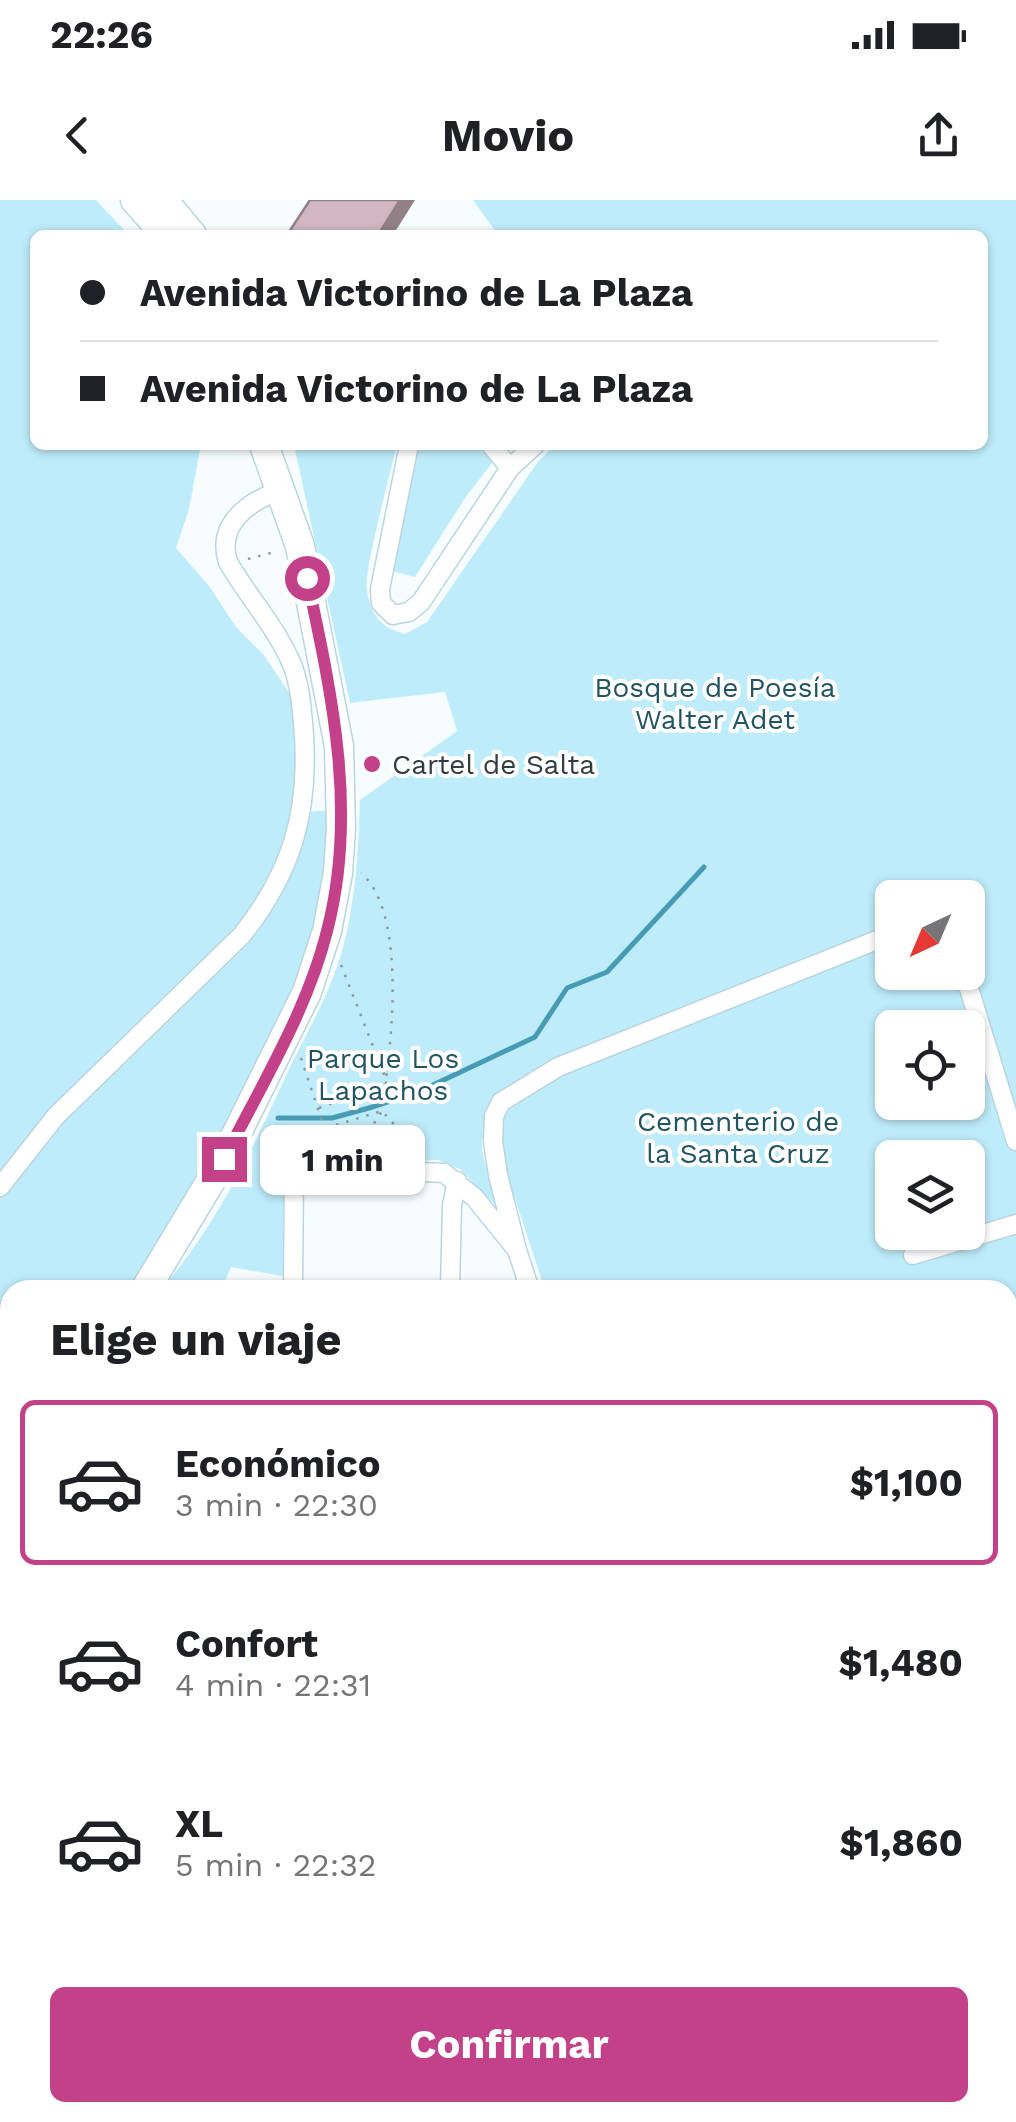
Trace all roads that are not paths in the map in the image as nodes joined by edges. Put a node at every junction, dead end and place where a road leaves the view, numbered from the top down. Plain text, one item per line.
1 (135, 200) edge
2 (163, 200) edge
3 (162, 230) edge
4 (188, 230) edge
5 (266, 450) edge
6 (278, 450) edge
7 (408, 450) edge
8 (496, 450) edge
9 (530, 450) edge
10 (510, 468) junction
11 (282, 490) junction
12 (875, 941) edge
13 (970, 990) edge
14 (1016, 1141) edge
15 (456, 1182) junction
16 (0, 1187) edge
17 (1016, 1224) edge
18 (517, 1250) junction
19 (913, 1255) dead end
20 (151, 1280) edge
21 (293, 1280) edge
22 (450, 1280) edge
23 (527, 1280) edge

1 - 3 highway
2 - 4 highway
5 - 11 highway
6 - 11 highway
7 - 10 street
8 - 10 street
9 - 10 street
11 - 16 street
11 - 20 highway
12 - 18 street
13 - 14 street
15 - 18 street
15 - 21 street
15 - 22 street
17 - 19 street
18 - 23 street

